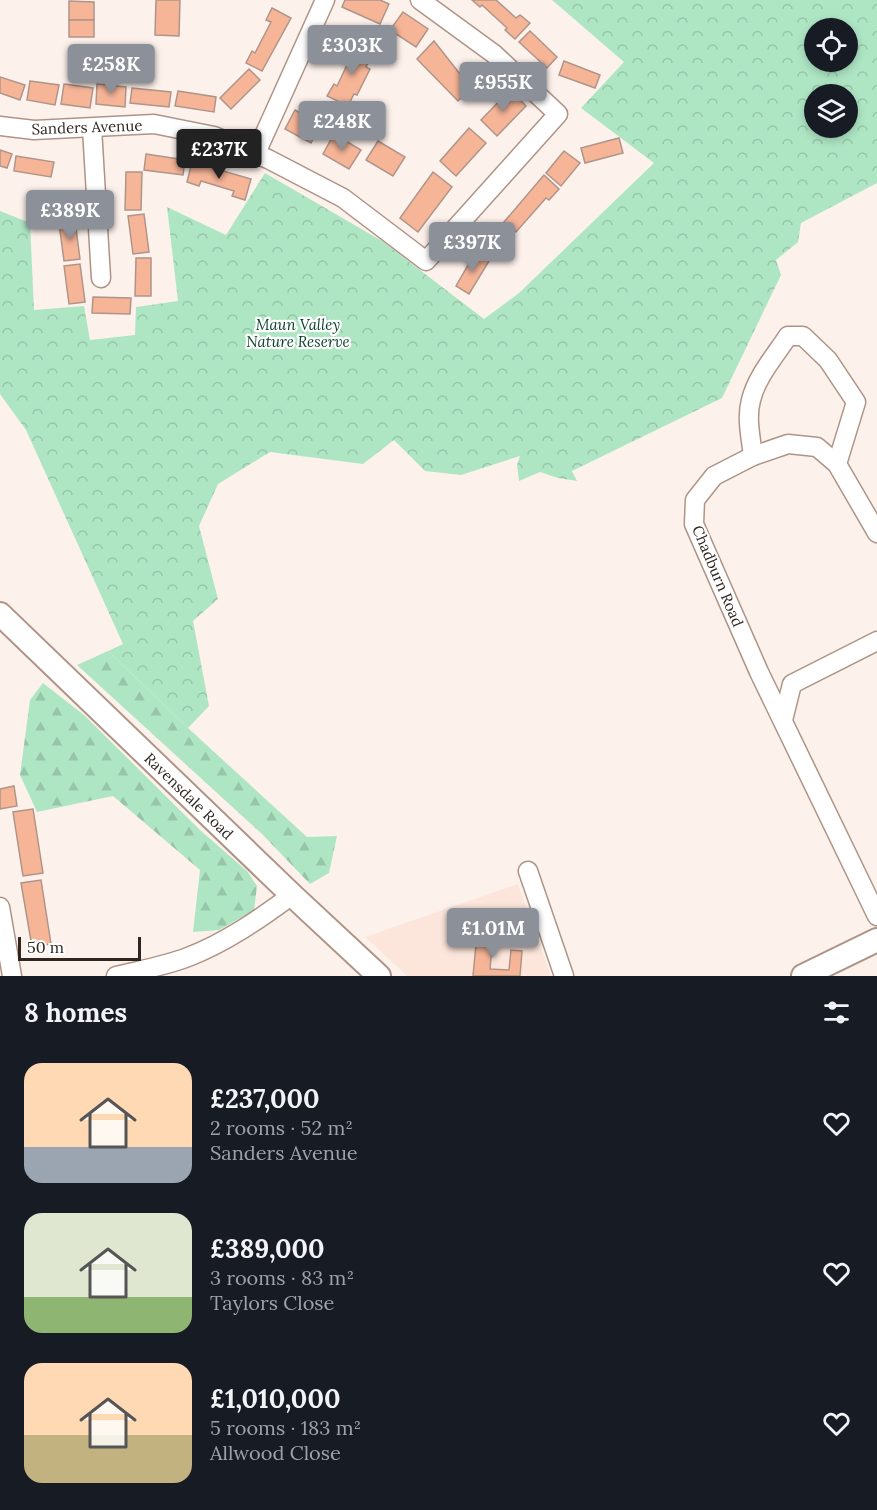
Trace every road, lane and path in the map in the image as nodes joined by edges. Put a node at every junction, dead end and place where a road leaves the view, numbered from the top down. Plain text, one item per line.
1 (420, 0) edge
2 (318, 3) edge
3 (0, 126) edge
4 (92, 128) junction
5 (256, 153) junction
6 (101, 278) dead end
7 (753, 456) junction
8 (837, 464) junction
9 (877, 534) edge
10 (0, 614) edge
11 (877, 641) edge
12 (759, 672) junction
13 (792, 684) junction
14 (783, 720) junction
15 (528, 871) dead end
16 (292, 895) junction
17 (0, 907) edge
18 (877, 916) edge
19 (877, 940) edge
20 (12, 976) edge
21 (116, 976) edge
22 (379, 976) edge
23 (564, 976) edge
24 (803, 976) edge

1 - 5 street, Sanders Avenue
2 - 5 street
3 - 4 street, Sanders Avenue
4 - 5 street, Sanders Avenue
4 - 6 street
7 - 8 street, Chadburn Road
7 - 8 street
7 - 12 street, Chadburn Road
8 - 9 street
10 - 16 main road, Ravensdale Road
11 - 13 street
12 - 13 street
12 - 14 street, Chadburn Road
13 - 14 street
14 - 18 street, Chadburn Road
15 - 23 street
16 - 21 street
16 - 22 main road, Ravensdale Road
17 - 20 street
19 - 24 main road

